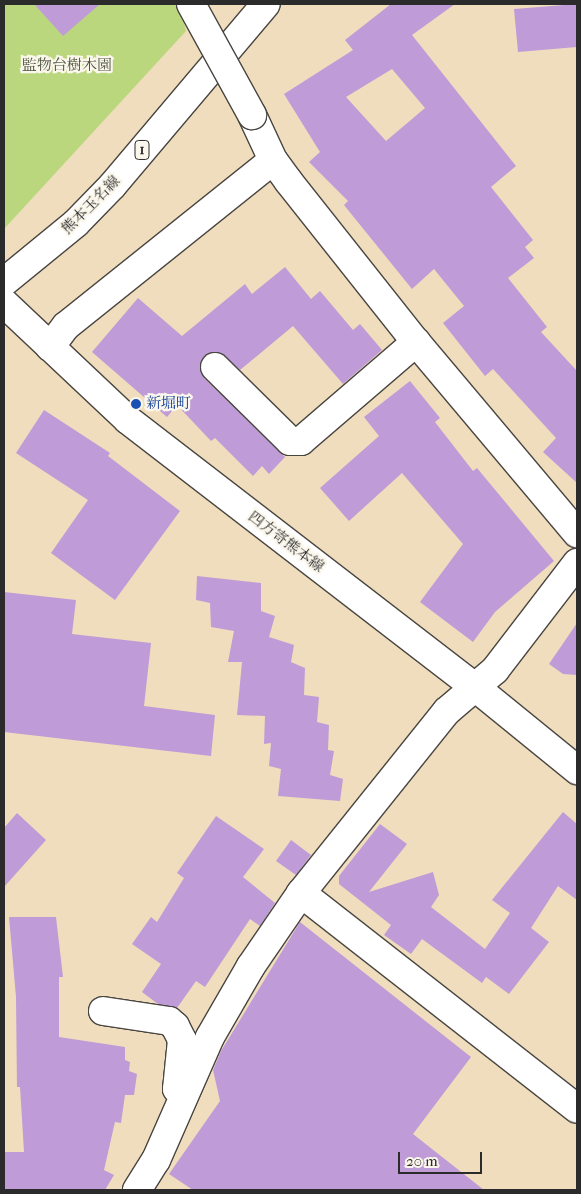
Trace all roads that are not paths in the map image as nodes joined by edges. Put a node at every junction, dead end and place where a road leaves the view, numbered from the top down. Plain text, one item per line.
1 (191, 4) edge
2 (266, 4) edge
3 (273, 160) junction
4 (4, 282) edge
5 (4, 303) edge
6 (43, 340) junction
7 (416, 342) junction
8 (215, 367) dead end
9 (577, 532) edge
10 (577, 563) edge
11 (475, 687) junction
12 (577, 770) edge
13 (301, 893) junction
14 (103, 1011) dead end
15 (186, 1093) junction
16 (577, 1109) edge
17 (138, 1190) edge

1 - 3 street, bridge
2 - 4 street, 熊本玉名線 / 1
3 - 6 street
3 - 7 street
5 - 6 street, 四方寄熊本線
6 - 11 street, 四方寄熊本線
7 - 8 street
7 - 9 street
10 - 11 street
11 - 12 street, 四方寄熊本線
11 - 13 street
13 - 15 street
13 - 16 street
14 - 15 street
15 - 17 street

